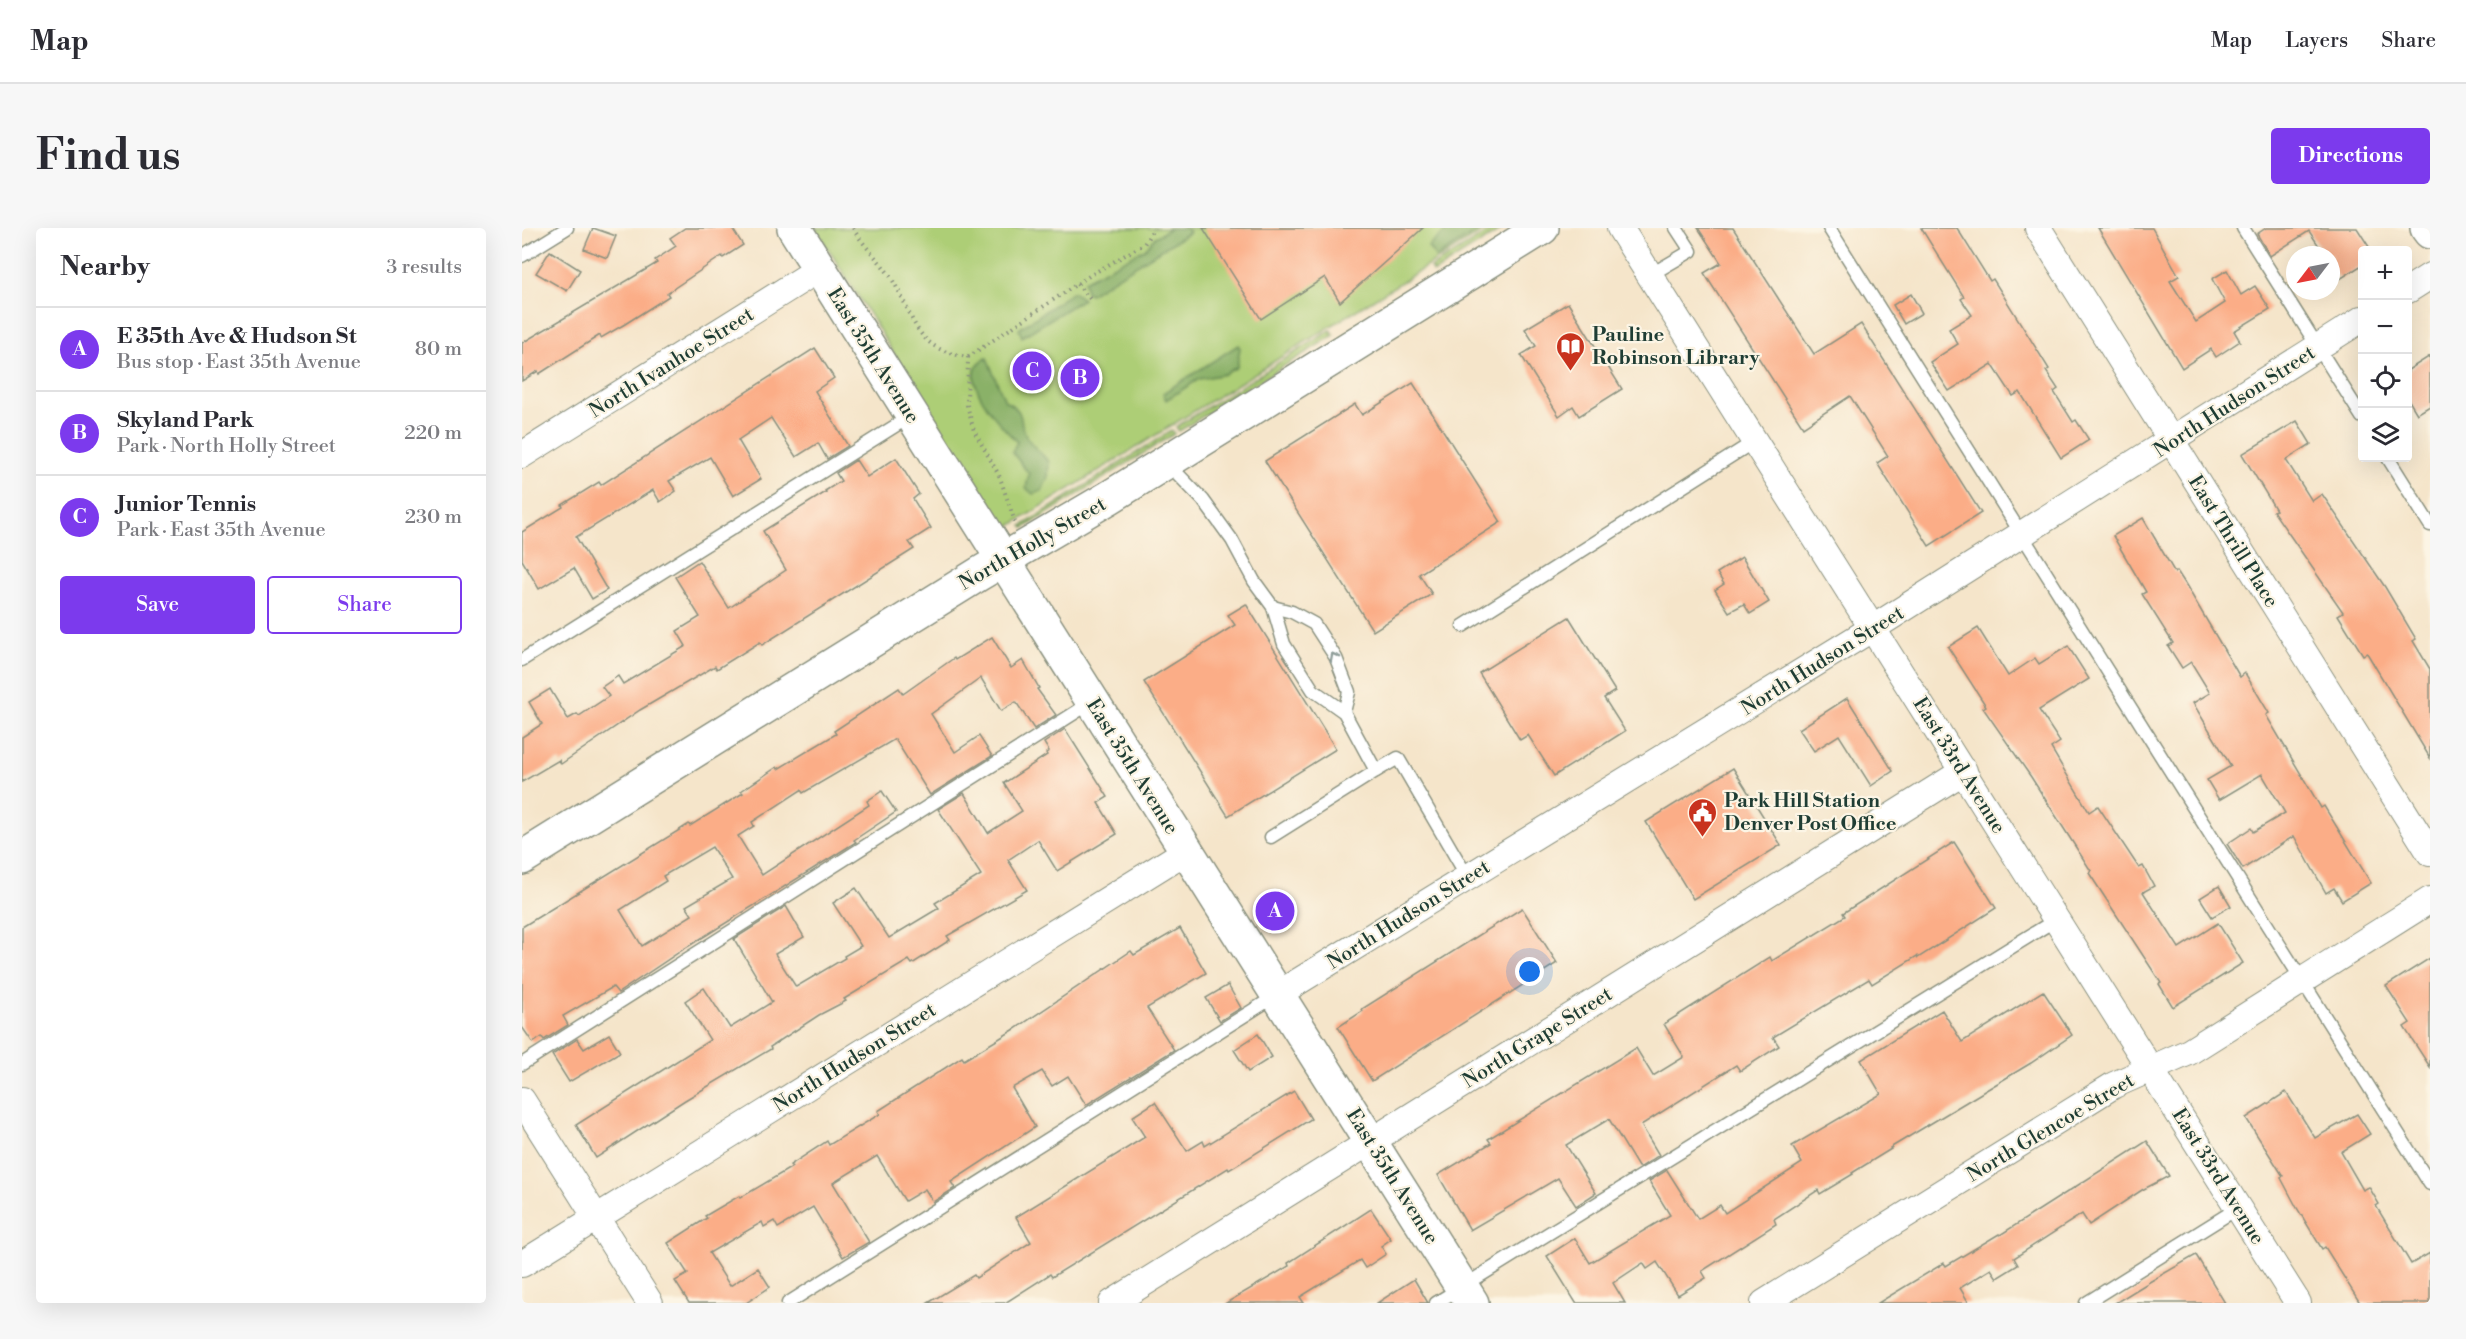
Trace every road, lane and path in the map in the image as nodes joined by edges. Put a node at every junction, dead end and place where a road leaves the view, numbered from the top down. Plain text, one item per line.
1 (567, 228) edge
2 (794, 228) edge
3 (854, 228) edge
4 (1154, 228) edge
5 (1542, 228) edge
6 (1620, 228) edge
7 (1676, 228) edge
8 (1829, 228) edge
9 (2038, 228) edge
10 (2243, 228) edge
11 (2427, 228) edge
12 (2430, 232) edge
13 (522, 256) edge
14 (819, 269) junction
15 (1650, 275) junction
16 (2430, 276) edge
17 (1077, 284) junction
18 (2412, 287) edge
19 (1091, 300) dead end
20 (2358, 322) edge
21 (2318, 347) junction
22 (968, 357) junction
23 (2358, 411) edge
24 (912, 415) junction
25 (1755, 441) junction
26 (2172, 441) junction
27 (522, 455) edge
28 (1166, 462) junction
29 (2391, 462) edge
30 (2430, 525) edge
31 (1017, 526) dead end
32 (2021, 536) junction
33 (1003, 559) junction
34 (1273, 607) junction
35 (1463, 626) dead end
36 (1873, 628) junction
37 (522, 660) edge
38 (1093, 702) junction
39 (1344, 712) junction
40 (1376, 771) junction
41 (1964, 771) junction
42 (1271, 837) dead end
43 (1186, 851) junction
44 (2430, 853) edge
45 (522, 858) edge
46 (1468, 878) junction
47 (2430, 900) edge
48 (2057, 919) junction
49 (2301, 981) junction
50 (1278, 994) junction
51 (522, 1064) edge
52 (2151, 1069) junction
53 (522, 1100) edge
54 (1371, 1141) junction
55 (2430, 1184) edge
56 (2238, 1208) junction
57 (596, 1217) junction
58 (522, 1264) edge
59 (1457, 1298) edge
60 (650, 1303) edge
61 (788, 1303) edge
62 (1112, 1303) edge
63 (1764, 1303) edge
64 (2086, 1303) edge
65 (2298, 1303) edge

1 - 13 lane
2 - 14 street, East 35th Avenue
3 - 22 path
4 - 17 path
5 - 28 street, North Holly Street
6 - 15 street, East 33rd Avenue
7 - 15 lane
8 - 32 lane
9 - 26 street, East Thrill Place
10 - 21 lane
11 - 12 street
14 - 24 street, East 35th Avenue
14 - 27 street, North Ivanhoe Street
15 - 25 street, East 33rd Avenue
16 - 18 street
17 - 19 path
17 - 22 path
20 - 21 street, North Hudson Street
21 - 23 lane
21 - 26 street, North Hudson Street
22 - 31 path
24 - 33 street, East 35th Avenue
24 - 37 lane
25 - 35 lane
25 - 36 street, East 33rd Avenue
26 - 32 street, North Hudson Street
26 - 44 street, East Thrill Place
28 - 33 street, North Holly Street
28 - 34 lane
29 - 30 lane
32 - 36 street, North Hudson Street
32 - 49 lane
33 - 38 street, East 35th Avenue
33 - 45 street, North Holly Street
34 - 39 lane
39 -> 34 lane
36 - 41 street, East 33rd Avenue
36 - 46 street, North Hudson Street
38 - 43 street, East 35th Avenue
38 - 51 lane
39 - 40 lane
40 - 42 lane
40 - 46 lane
41 - 48 street, East 33rd Avenue
41 - 54 street, North Grape Street
43 - 50 street, East 35th Avenue
43 - 57 street, North Hudson Street
46 - 50 street, North Hudson Street
47 - 49 street, North Glencoe Street
48 - 52 street, East 33rd Avenue
48 - 59 lane
49 - 52 street, North Glencoe Street
49 - 55 lane
50 - 54 street, East 35th Avenue
50 - 61 lane
52 - 56 street, East 33rd Avenue
52 - 63 street, North Glencoe Street
53 - 57 street
54 - 59 street, East 35th Avenue
54 - 62 street, North Grape Street
56 - 64 lane
56 - 65 street, East 33rd Avenue
57 - 58 street, North Hudson Street
57 - 60 street

